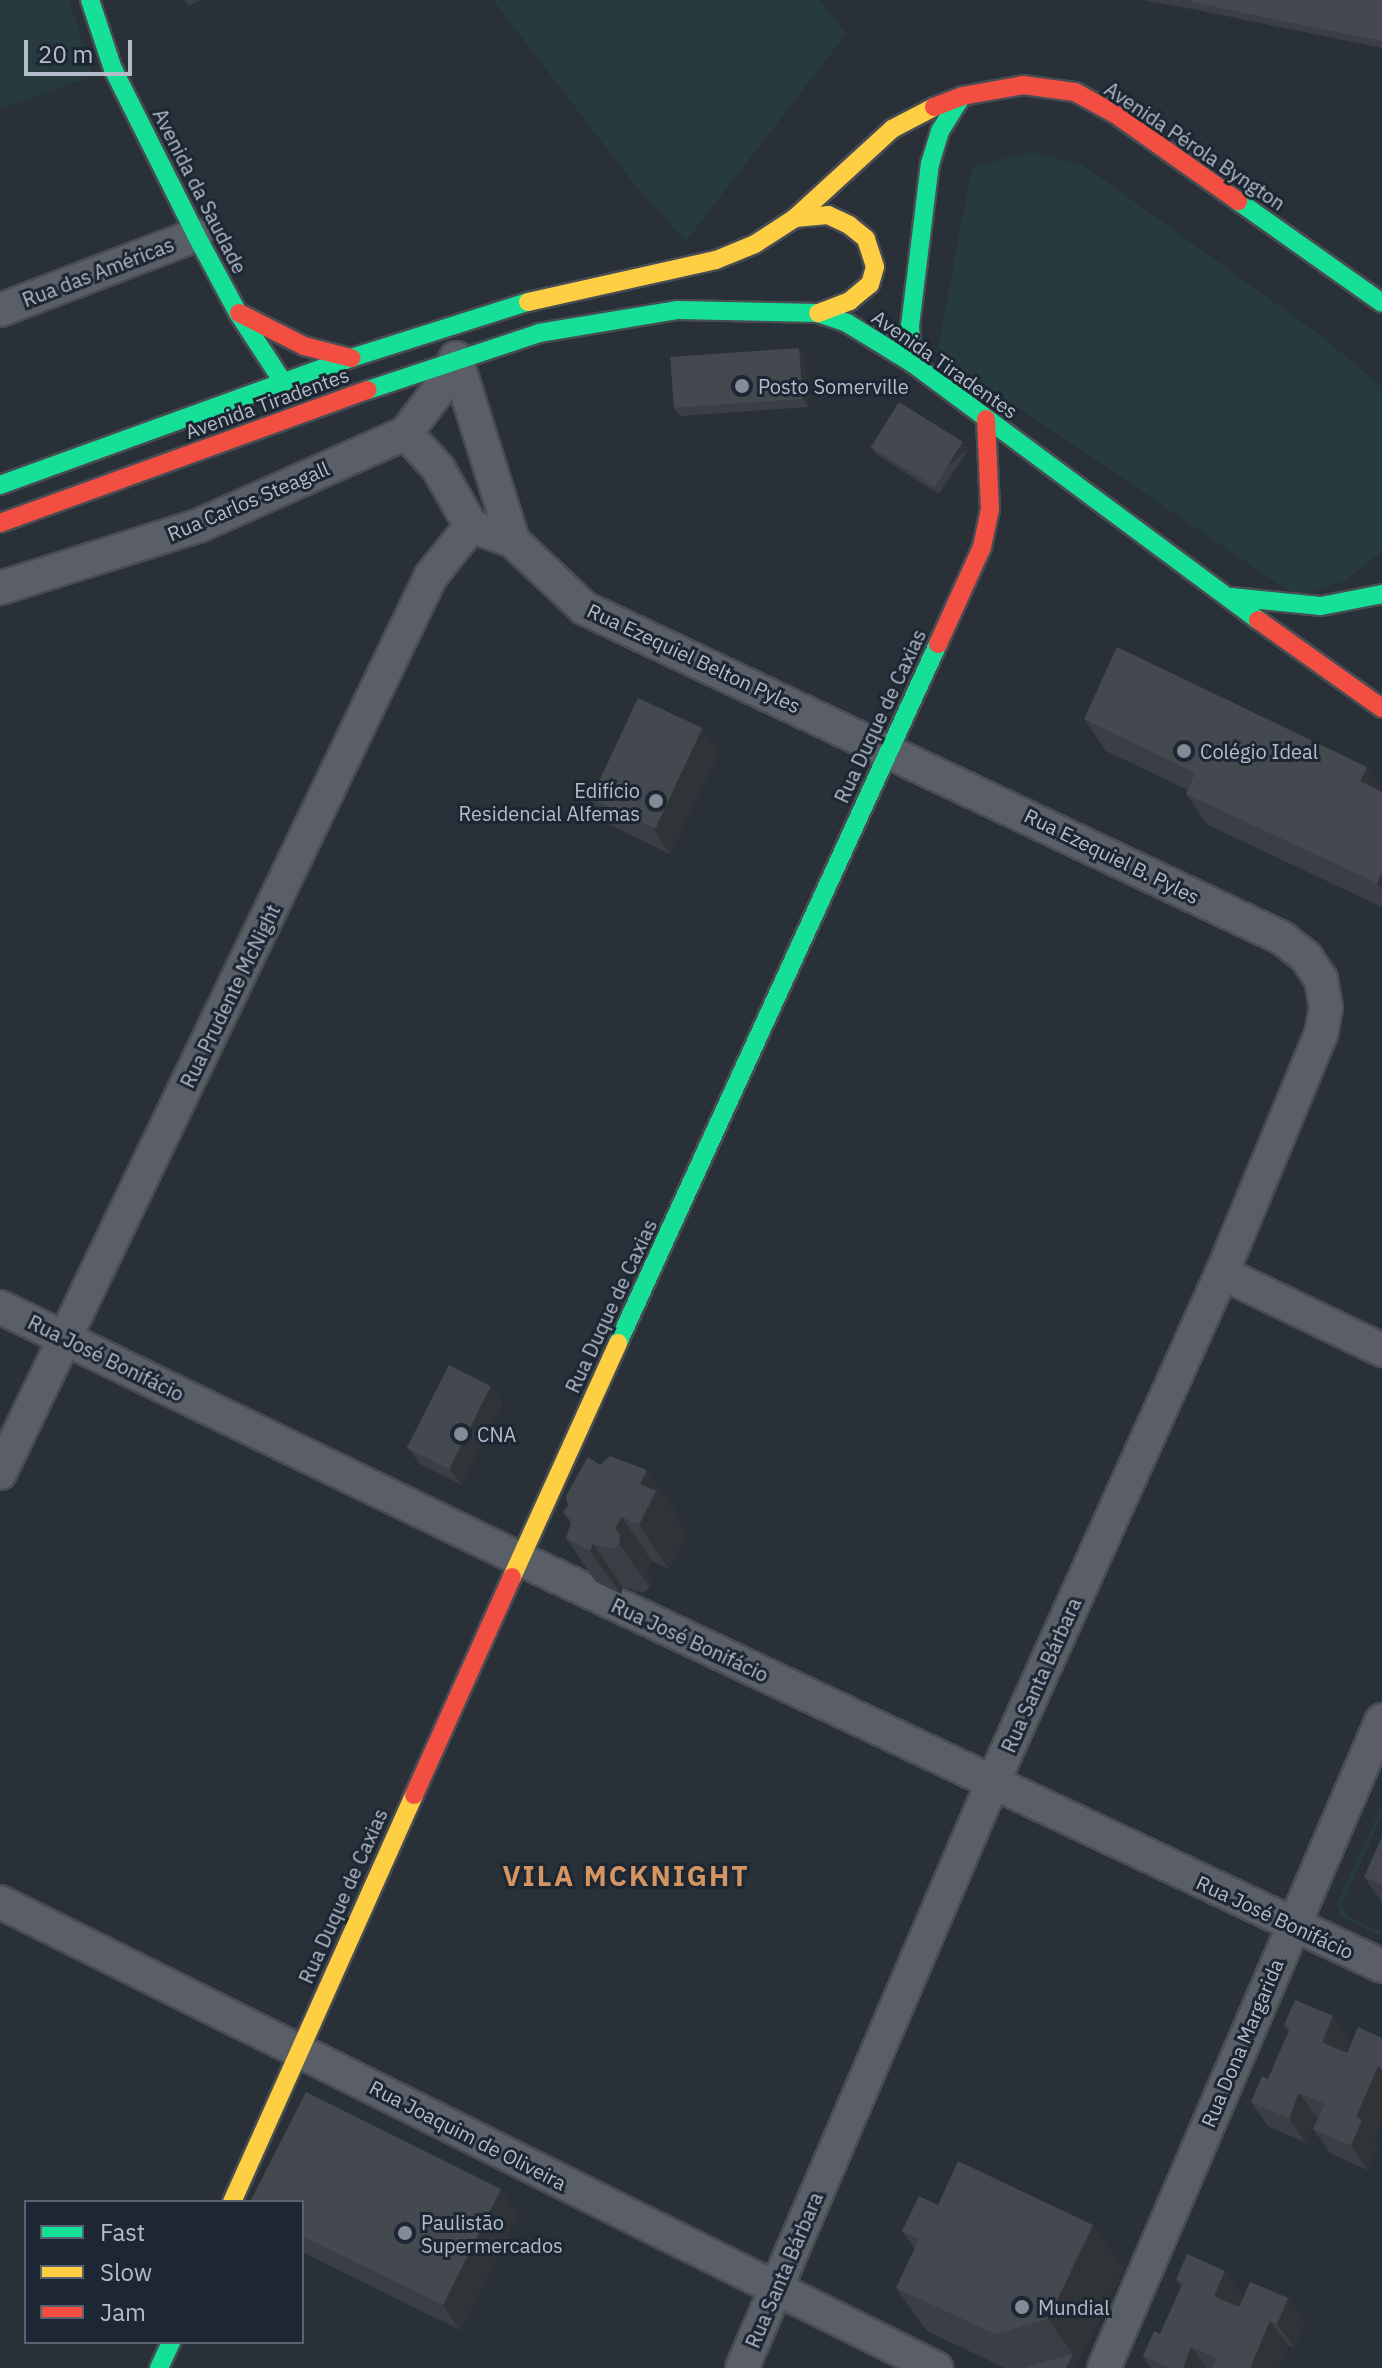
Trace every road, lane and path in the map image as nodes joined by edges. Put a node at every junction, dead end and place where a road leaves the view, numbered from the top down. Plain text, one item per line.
1 (90, 0) edge
2 (962, 96) junction
3 (795, 218) junction
4 (196, 235) junction
5 (1381, 302) edge
6 (0, 310) edge
7 (238, 313) junction
8 (818, 313) junction
9 (351, 358) junction
10 (456, 358) junction
11 (912, 363) junction
12 (283, 382) junction
13 (334, 403) junction
14 (986, 419) junction
15 (406, 433) junction
16 (0, 485) edge
17 (0, 523) edge
18 (471, 526) junction
19 (513, 541) junction
20 (0, 588) edge
21 (1380, 593) edge
22 (1224, 596) junction
23 (1382, 708) edge
24 (889, 750) junction
25 (1321, 979) joint
26 (1222, 1273) junction
27 (0, 1307) edge
28 (66, 1338) junction
29 (1382, 1350) edge
30 (0, 1473) edge
31 (520, 1559) junction
32 (1382, 1720) edge
33 (992, 1784) junction
34 (0, 1902) edge
35 (1292, 1924) junction
36 (1382, 1966) edge
37 (298, 2049) junction
38 (233, 2200) edge
39 (776, 2290) junction
40 (170, 2344) edge
41 (159, 2368) edge
42 (742, 2368) edge
43 (936, 2368) edge
44 (1104, 2368) edge

1 - 4 main road, Avenida da Saudade
2 - 3 main road, Avenida Tiradentes
2 - 5 main road, Avenida Pérola Byngton
2 - 11 main road
3 - 8 main road
3 - 9 main road, Avenida Tiradentes
4 - 6 street, Rua das Américas
4 - 7 main road, Avenida da Saudade
7 - 9 main road
7 - 12 main road, Avenida da Saudade
8 - 10 main road, Avenida Tiradentes
8 - 11 main road, Avenida Tiradentes
9 - 12 main road, Avenida Tiradentes
10 - 13 main road, Avenida Tiradentes
10 - 15 street, Rua Carlos Steagall
10 - 19 street
11 - 14 main road, Avenida Tiradentes
12 - 13 main road
12 - 16 main road, Avenida Tiradentes
13 - 17 main road, Avenida Tiradentes
14 - 22 main road, Avenida Tiradentes
14 - 24 main road, Rua Duque de Caxias
15 - 18 street
15 - 20 street, Rua Carlos Steagall
18 - 19 street, Rua Ezequiel Belton Pyles
18 - 28 street, Rua Prudente McNight
19 - 24 street, Rua Ezequiel Belton Pyles
21 - 22 main road
22 - 23 main road, Avenida Tiradentes
24 - 25 street, Rua Ezequiel B. Pyles
24 - 31 main road, Rua Duque de Caxias
25 - 26 street, Rua Santa Bárbara
26 - 29 street
26 - 33 street, Rua Santa Bárbara
27 - 28 street, Rua José Bonifácio
28 - 30 street, Rua Prudente McNight
28 - 31 street, Rua José Bonifácio
31 - 33 street, Rua José Bonifácio
31 - 37 main road, Rua Duque de Caxias
32 - 35 street, Rua Dona Margarida
33 - 35 street, Rua José Bonifácio
33 - 39 street, Rua Santa Bárbara
34 - 37 street, Rua Joaquim de Oliveira
35 - 36 street, Rua José Bonifácio
35 - 44 street, Rua Dona Margarida
37 - 38 main road, Rua Duque de Caxias
37 - 39 street, Rua Joaquim de Oliveira
39 - 42 street, Rua Santa Bárbara
39 - 43 street, Rua Joaquim de Oliveira
40 - 41 main road

